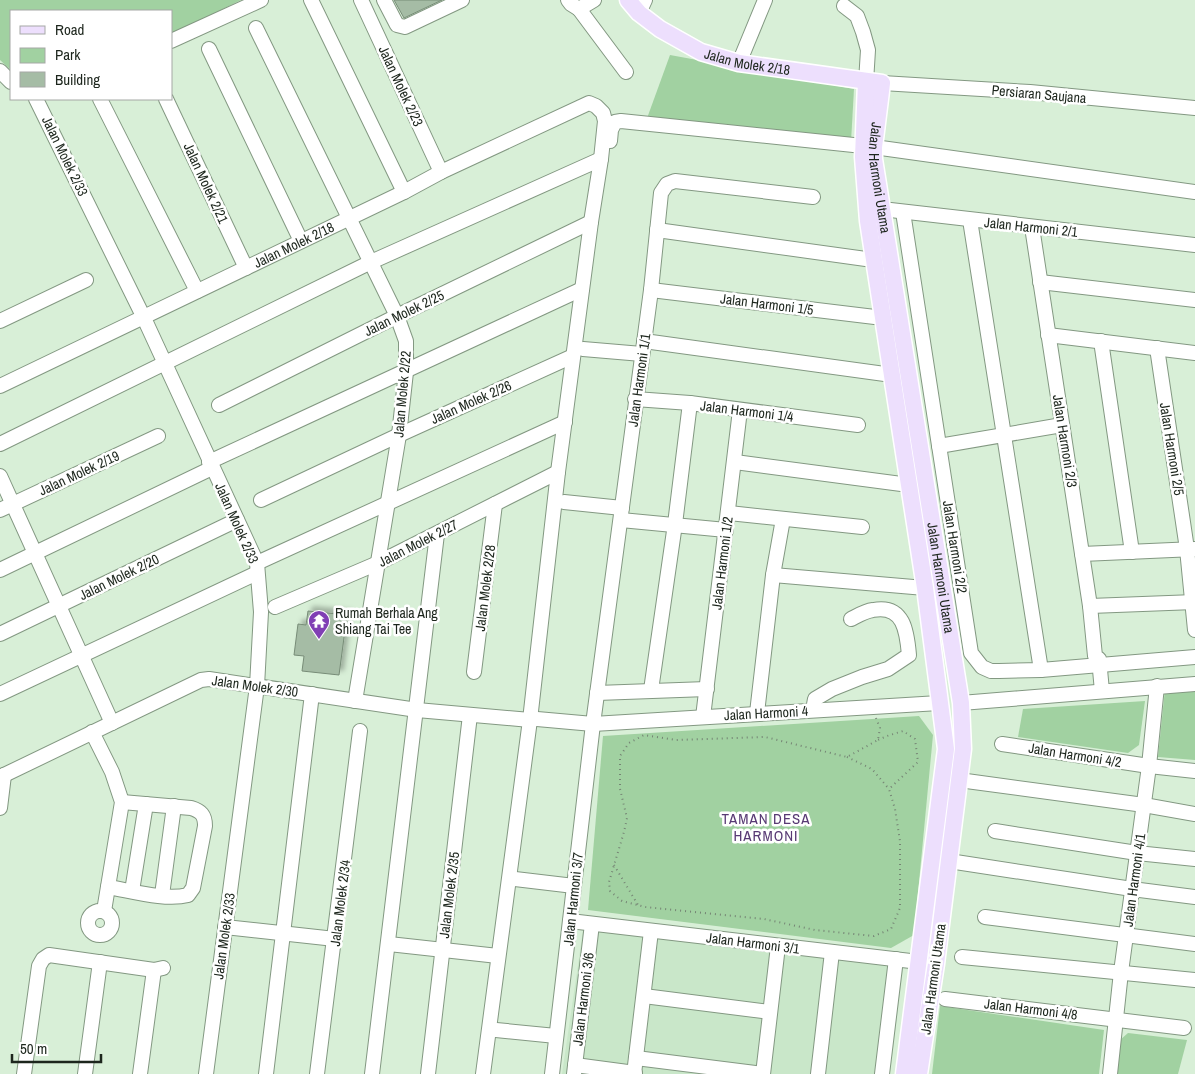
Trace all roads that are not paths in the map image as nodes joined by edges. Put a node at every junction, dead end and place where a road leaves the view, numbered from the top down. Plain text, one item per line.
1 (261, 0) edge
2 (311, 0) edge
3 (361, 0) edge
4 (384, 0) edge
5 (462, 0) edge
6 (568, 0) edge
7 (594, 0) edge
8 (628, 0) edge
9 (765, 0) edge
10 (844, 6) dead end
11 (642, 7) edge
12 (579, 9) junction
13 (256, 28) dead end
14 (172, 41) edge
15 (209, 49) dead end
16 (739, 63) junction
17 (0, 72) edge
18 (626, 72) dead end
19 (10, 81) edge
20 (874, 82) junction
21 (36, 100) edge
22 (101, 100) edge
23 (166, 100) edge
24 (1195, 108) edge
25 (868, 147) junction
26 (600, 159) junction
27 (441, 172) junction
28 (404, 192) junction
29 (1195, 192) edge
30 (813, 197) dead end
31 (874, 208) junction
32 (903, 212) junction
33 (349, 218) junction
34 (970, 220) junction
35 (591, 222) junction
36 (1032, 227) junction
37 (657, 230) junction
38 (301, 241) junction
39 (1195, 245) edge
40 (873, 260) junction
41 (371, 262) junction
42 (246, 268) junction
43 (86, 280) dead end
44 (1040, 282) junction
45 (582, 289) junction
46 (651, 290) junction
47 (197, 291) junction
48 (1195, 300) edge
49 (397, 316) junction
50 (144, 318) junction
51 (883, 318) junction
52 (0, 321) edge
53 (1048, 335) junction
54 (1101, 342) junction
55 (643, 348) junction
56 (1156, 348) junction
57 (578, 353) junction
58 (1195, 353) edge
59 (165, 364) junction
60 (406, 372) junction
61 (892, 375) junction
62 (0, 386) edge
63 (635, 399) junction
64 (690, 403) junction
65 (219, 405) dead end
66 (740, 410) junction
67 (565, 422) junction
68 (858, 425) dead end
69 (1062, 426) junction
70 (399, 434) junction
71 (1004, 435) junction
72 (158, 436) dead end
73 (0, 444) edge
74 (939, 446) junction
75 (735, 462) junction
76 (210, 465) junction
77 (558, 472) junction
78 (0, 476) edge
79 (908, 485) junction
80 (261, 500) dead end
81 (564, 502) junction
82 (388, 503) junction
83 (495, 504) junction
84 (6, 507) edge
85 (729, 513) junction
86 (621, 514) junction
87 (783, 518) junction
88 (237, 520) junction
89 (675, 524) junction
90 (862, 527) dead end
91 (726, 530) junction
92 (437, 534) junction
93 (1191, 549) edge
94 (1132, 552) junction
95 (35, 554) junction
96 (1082, 554) junction
97 (378, 563) junction
98 (257, 568) junction
99 (0, 570) edge
100 (773, 575) junction
101 (925, 588) junction
102 (1194, 602) edge
103 (59, 606) junction
104 (1090, 606) junction
105 (275, 607) dead end
106 (850, 619) dead end
107 (1195, 630) edge
108 (0, 634) edge
109 (82, 656) junction
110 (1195, 657) edge
111 (1095, 662) junction
112 (1041, 670) junction
113 (474, 672) dead end
114 (1195, 684) edge
115 (257, 686) junction
116 (1157, 686) junction
117 (651, 690) junction
118 (707, 690) junction
119 (1098, 691) junction
120 (597, 693) junction
121 (0, 694) edge
122 (312, 694) junction
123 (355, 701) junction
124 (939, 703) junction
125 (961, 703) junction
126 (417, 710) junction
127 (813, 710) junction
128 (757, 713) junction
129 (470, 715) junction
130 (703, 717) junction
131 (534, 720) junction
132 (112, 723) junction
133 (593, 724) junction
134 (360, 731) dead end
135 (92, 732) junction
136 (1002, 744) dead end
137 (1149, 766) junction
138 (1195, 771) edge
139 (2, 776) edge
140 (959, 780) junction
141 (122, 802) junction
142 (146, 804) junction
143 (1144, 805) junction
144 (174, 806) junction
145 (0, 808) edge
146 (1195, 814) edge
147 (995, 831) dead end
148 (1137, 852) junction
149 (1195, 859) edge
150 (949, 861) junction
151 (515, 879) junction
152 (574, 886) junction
153 (108, 887) junction
154 (1132, 889) junction
155 (132, 891) junction
156 (162, 895) junction
157 (1195, 897) edge
158 (104, 911) dead end
159 (985, 917) dead end
160 (570, 921) junction
161 (592, 924) junction
162 (225, 927) junction
163 (651, 931) junction
164 (284, 933) junction
165 (1126, 935) junction
166 (335, 939) junction
167 (389, 944) junction
168 (1195, 944) edge
169 (778, 946) junction
170 (442, 950) junction
171 (832, 952) junction
172 (498, 956) junction
173 (962, 957) dead end
174 (896, 959) junction
175 (100, 962) junction
176 (919, 962) junction
177 (936, 964) junction
178 (1121, 972) junction
179 (1195, 980) edge
180 (644, 996) junction
181 (945, 999) dead end
182 (770, 1012) junction
183 (1116, 1019) junction
184 (1184, 1028) dead end
185 (496, 1030) junction
186 (556, 1036) junction
187 (636, 1058) junction
188 (574, 1070) edge
189 (634, 1073) edge
190 (24, 1074) edge
191 (85, 1074) edge
192 (140, 1074) edge
193 (206, 1074) edge
194 (266, 1074) edge
195 (317, 1074) edge
196 (372, 1074) edge
197 (428, 1074) edge
198 (483, 1074) edge
199 (491, 1074) edge
200 (552, 1074) edge
201 (763, 1074) edge
202 (818, 1074) edge
203 (882, 1074) edge
204 (904, 1074) edge
205 (919, 1074) edge
206 (1110, 1074) edge

1 - 14 street
2 - 28 street
3 - 27 street, Jalan Molek 2/23
4 - 5 street
6 - 12 street
7 - 12 street
8 - 11 main road, Jalan Molek 2/18
9 - 16 street
10 - 20 street
11 - 16 main road, Jalan Molek 2/18
12 - 18 street
13 - 33 street, Jalan Molek 2/22
15 - 38 street
16 - 20 main road, Jalan Molek 2/18
17 - 19 street
20 - 24 street, Persiaran Saujana
20 - 25 main road, Jalan Harmoni Utama
21 - 50 street, Jalan Molek 2/33
22 - 47 street
23 - 42 street, Jalan Molek 2/21
25 - 29 street
25 - 31 main road, Jalan Harmoni Utama
25 - 57 street
26 - 27 street, Jalan Molek 2/18
26 - 35 street
26 - 41 street
27 - 28 street, Jalan Molek 2/18
28 - 33 street, Jalan Molek 2/18
30 - 37 street, Jalan Harmoni 1/1
31 - 32 street, Jalan Harmoni 2/1
31 - 40 main road, Jalan Harmoni Utama
31 - 125 main road, Jalan Harmoni Utama
32 - 34 street, Jalan Harmoni 2/1
32 - 74 street, Jalan Harmoni 2/2
33 - 38 street, Jalan Molek 2/18
33 - 41 street, Jalan Molek 2/22
34 - 36 street, Jalan Harmoni 2/1
34 - 71 street
35 - 45 street
35 - 49 street, Jalan Molek 2/25
36 - 39 street, Jalan Harmoni 2/1
36 - 44 street, Jalan Harmoni 2/3
37 - 40 street
37 - 46 street, Jalan Harmoni 1/1
38 - 42 street, Jalan Molek 2/18
40 - 51 main road, Jalan Harmoni Utama
41 - 49 street, Jalan Molek 2/22
41 - 59 street
42 - 47 street, Jalan Molek 2/18
43 - 52 street
44 - 48 street
44 - 53 street, Jalan Harmoni 2/3
45 - 57 street
45 - 60 street
46 - 51 street, Jalan Harmoni 1/5
46 - 55 street, Jalan Harmoni 1/1
47 - 50 street, Jalan Molek 2/18
49 - 60 street, Jalan Molek 2/22
49 - 65 street, Jalan Molek 2/25
50 - 59 street, Jalan Molek 2/33
50 - 62 street, Jalan Molek 2/18
51 - 61 main road, Jalan Harmoni Utama
53 - 54 street
53 - 69 street, Jalan Harmoni 2/3
54 - 56 street
54 - 94 street
55 - 57 street
55 - 61 street
55 - 63 street, Jalan Harmoni 1/1
56 - 58 street
56 - 93 street, Jalan Harmoni 2/5
57 - 67 street
57 - 70 street, Jalan Molek 2/26
57 - 81 street
59 - 73 street
59 - 76 street, Jalan Molek 2/33
60 - 70 street, Jalan Molek 2/22
60 - 76 street
61 - 79 main road, Jalan Harmoni Utama
63 - 64 street, Jalan Harmoni 1/4
63 - 86 street, Jalan Harmoni 1/1
64 - 66 street, Jalan Harmoni 1/4
64 - 89 street
66 - 68 street, Jalan Harmoni 1/4
66 - 75 street, Jalan Harmoni 1/2
67 - 77 street
67 - 82 street
69 - 71 street
69 - 96 street, Jalan Harmoni 2/3
70 - 80 street, Jalan Molek 2/26
70 - 82 street, Jalan Molek 2/22
71 - 74 street
71 - 112 street
72 - 84 street, Jalan Molek 2/19
74 - 112 street, Jalan Harmoni 2/2
75 - 79 street
75 - 85 street, Jalan Harmoni 1/2
76 - 88 street, Jalan Molek 2/33
76 - 95 street
77 - 83 street, Jalan Molek 2/27
77 - 131 street
78 - 84 street
79 - 101 main road, Jalan Harmoni Utama
81 - 86 street
81 - 131 street
82 - 97 street, Jalan Molek 2/22
82 - 98 street
83 - 92 street, Jalan Molek 2/27
83 - 113 street, Jalan Molek 2/28
84 - 95 street
85 - 87 street
85 - 91 street, Jalan Harmoni 1/2
86 - 89 street
86 - 120 street, Jalan Harmoni 1/1
87 - 90 street
87 - 100 street
88 - 98 street, Jalan Molek 2/33
88 - 103 street, Jalan Molek 2/20
89 - 91 street
89 - 117 street
91 - 118 street, Jalan Harmoni 1/2
92 - 97 street, Jalan Molek 2/27
92 - 126 street
93 - 94 street
93 - 102 street, Jalan Harmoni 2/5
94 - 96 street
95 - 99 street
95 - 103 street
96 - 104 street, Jalan Harmoni 2/3
97 - 105 street, Jalan Molek 2/27
97 - 123 street, Jalan Molek 2/22
98 - 109 street
98 - 115 street, Jalan Molek 2/33
100 - 101 street
100 - 128 street
101 - 124 main road, Jalan Harmoni Utama
102 - 104 street
102 - 107 street, Jalan Harmoni 2/5
103 - 108 street, Jalan Molek 2/20
103 - 109 street
104 - 111 street, Jalan Harmoni 2/3
106 - 127 street
109 - 121 street
109 - 132 street
110 - 111 street, Jalan Harmoni 2/2
111 - 112 street, Jalan Harmoni 2/2
111 - 119 street, Jalan Harmoni 2/3
114 - 116 street
115 - 122 street, Jalan Molek 2/30
115 - 132 street, Jalan Molek 2/30
115 - 162 street, Jalan Molek 2/33
116 - 119 street
116 - 137 street, Jalan Harmoni 4/1
117 - 118 street
117 - 120 street
118 - 130 street, Jalan Harmoni 1/2
119 - 125 street
120 - 133 street, Jalan Harmoni 1/1
122 - 123 street, Jalan Molek 2/30
122 - 164 street
123 - 126 street, Jalan Molek 2/30
124 - 127 street, Jalan Harmoni 4
124 - 176 main road, Jalan Harmoni Utama
125 - 140 main road, Jalan Harmoni Utama
126 - 129 street, Jalan Molek 2/30
126 - 167 street
127 - 128 street, Jalan Harmoni 4
128 - 130 street, Jalan Harmoni 4
129 - 131 street, Jalan Molek 2/30
129 - 170 street, Jalan Molek 2/35
130 - 133 street, Jalan Harmoni 4
131 - 133 street, Jalan Molek 2/30
131 - 151 street
131 - 172 street
132 - 135 street, Jalan Molek 2/30
133 - 152 street, Jalan Harmoni 3/7
134 - 166 street, Jalan Molek 2/34
135 - 139 street, Jalan Molek 2/30
135 - 141 street
136 - 137 street, Jalan Harmoni 4/2
137 - 138 street, Jalan Harmoni 4/2
137 - 143 street, Jalan Harmoni 4/1
139 - 145 street
140 - 143 street
140 - 150 main road, Jalan Harmoni Utama
141 - 142 street
141 - 153 street
142 - 144 street
142 - 155 street
143 - 146 street
143 - 148 street, Jalan Harmoni 4/1
144 - 156 street
144 - 156 street
147 - 148 street
148 - 149 street
148 - 154 street, Jalan Harmoni 4/1
150 - 154 street
150 - 177 main road, Jalan Harmoni Utama
151 - 152 street
151 - 185 street
152 - 160 street, Jalan Harmoni 3/7
153 - 155 street
153 - 158 street
154 - 157 street
154 - 165 street, Jalan Harmoni 4/1
155 - 156 street
159 - 165 street
160 - 161 street, Jalan Harmoni 3/1
160 - 186 street, Jalan Harmoni 3/7
161 - 163 street, Jalan Harmoni 3/1
161 - 188 street, Jalan Harmoni 3/6
162 - 164 street
162 - 193 street, Jalan Molek 2/33
163 - 169 street, Jalan Harmoni 3/1
163 - 180 street
164 - 166 street
164 - 194 street
165 - 168 street
165 - 178 street, Jalan Harmoni 4/1
166 - 195 street, Jalan Molek 2/34
167 - 170 street
167 - 196 street
169 - 171 street, Jalan Harmoni 3/1
169 - 182 street
170 - 172 street
170 - 197 street, Jalan Molek 2/35
171 - 174 street, Jalan Harmoni 3/1
171 - 202 street
172 - 198 street
173 - 178 street
174 - 176 street, Jalan Harmoni 3/1
174 - 203 street
175 - 190 street
175 - 191 street
175 - 192 street
176 - 177 street, Jalan Harmoni 3/1
176 - 204 main road, Jalan Harmoni Utama
177 - 205 main road, Jalan Harmoni Utama
178 - 179 street
178 - 183 street, Jalan Harmoni 4/1
180 - 182 street
180 - 187 street
181 - 183 street, Jalan Harmoni 4/8
182 - 201 street
183 - 184 street, Jalan Harmoni 4/8
183 - 206 street, Jalan Harmoni 4/1
185 - 186 street
185 - 199 street
186 - 200 street, Jalan Harmoni 3/7
187 - 189 street
187 - 201 street
188 - 189 street

